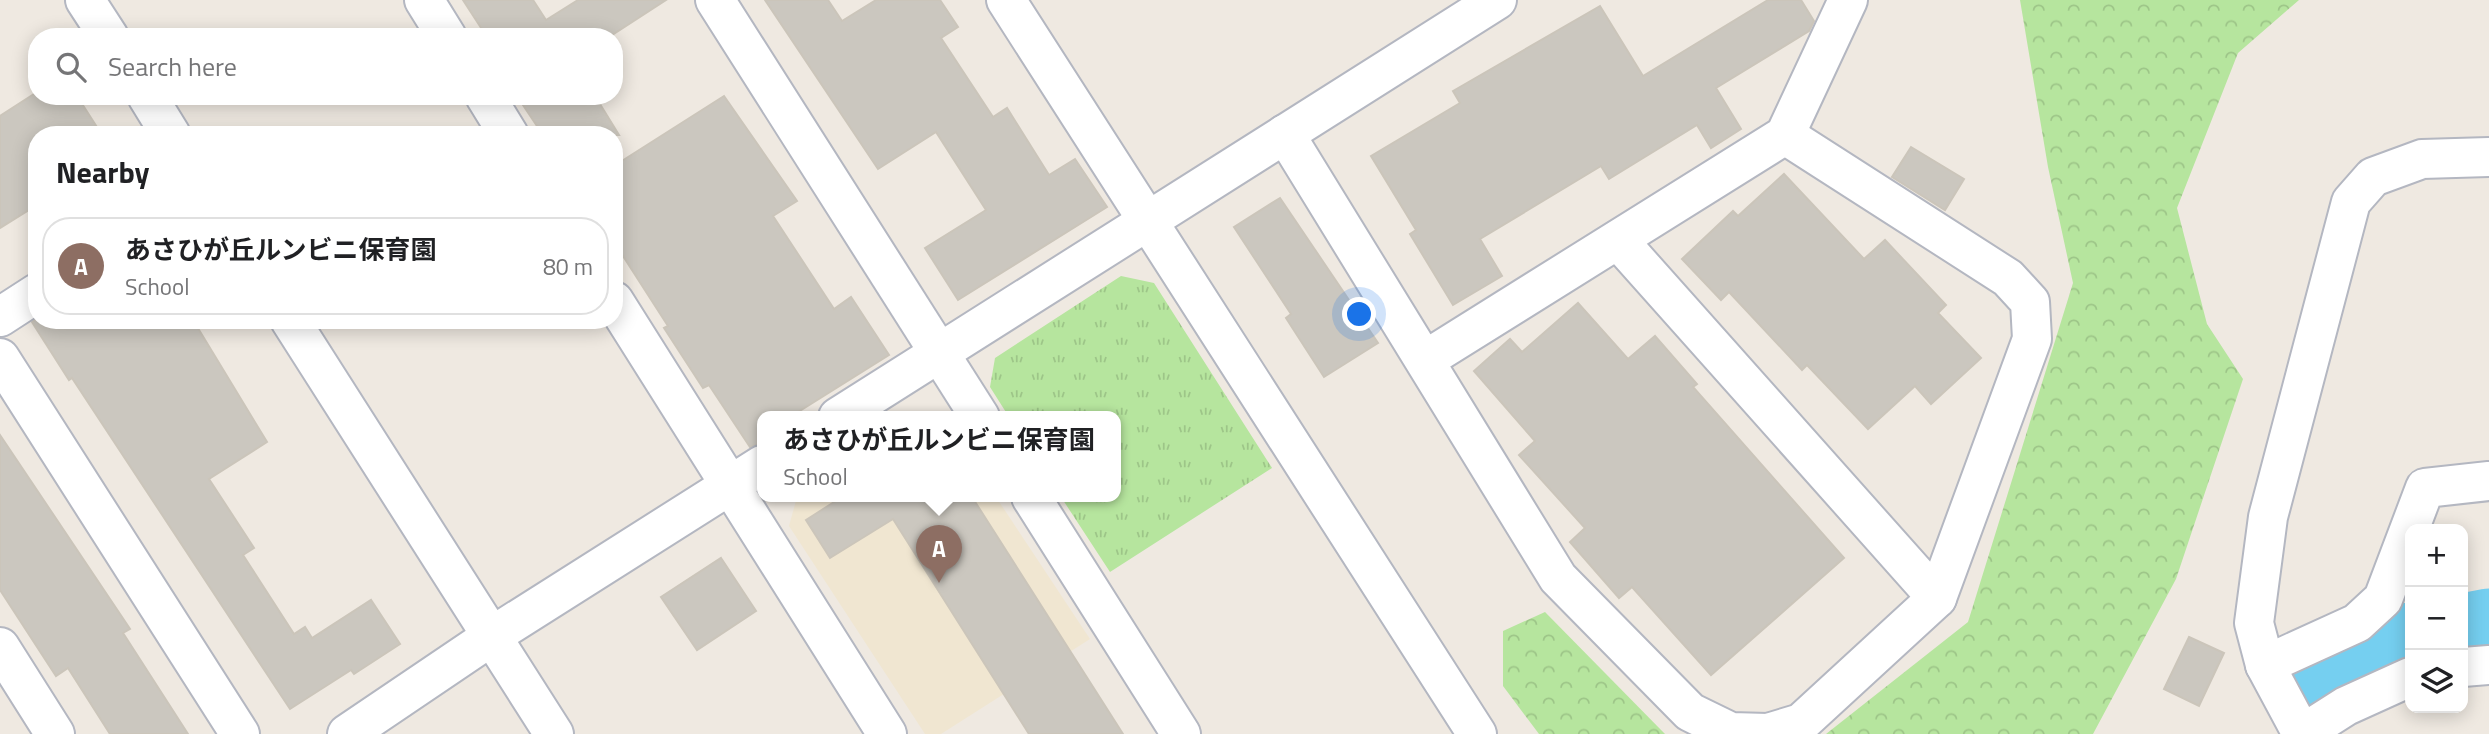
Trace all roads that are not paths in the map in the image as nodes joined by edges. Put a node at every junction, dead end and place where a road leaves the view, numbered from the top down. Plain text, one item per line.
1 (85, 0) edge
2 (424, 0) edge
3 (715, 0) edge
4 (1006, 0) edge
5 (1497, 0) edge
6 (1848, 0) edge
7 (103, 28) edge
8 (441, 28) edge
9 (153, 105) edge
10 (491, 105) edge
11 (166, 126) edge
12 (503, 126) edge
13 (1285, 134) junction
14 (1785, 135) junction
15 (2489, 157) edge
16 (1147, 221) junction
17 (1618, 240) junction
18 (28, 299) edge
19 (623, 315) edge
20 (0, 317) edge
21 (296, 329) edge
22 (939, 353) junction
23 (0, 358) edge
24 (1425, 360) junction
25 (847, 411) edge
26 (976, 411) edge
27 (757, 468) edge
28 (2489, 481) edge
29 (730, 485) junction
30 (1034, 502) edge
31 (1937, 598) junction
32 (492, 636) junction
33 (0, 647) edge
34 (2265, 665) junction
35 (2489, 665) edge
36 (2468, 667) edge
37 (2405, 679) edge
38 (55, 734) edge
39 (240, 734) edge
40 (347, 734) edge
41 (554, 734) edge
42 (887, 734) edge
43 (1181, 734) edge
44 (1477, 734) edge
45 (2302, 734) edge

1 - 7 street
2 - 8 street
3 - 22 street
4 - 16 street
5 - 13 street
6 - 14 street
9 - 11 street
10 - 12 street
13 - 16 street
13 - 24 street
14 - 17 street
14 - 31 street
15 - 34 street
16 - 22 street
16 - 44 street
17 - 24 street
17 - 31 street
18 - 20 street
19 - 29 street
21 - 32 street
22 - 25 street
22 - 26 street
23 - 39 street
24 - 31 street
27 - 29 street
28 - 34 street
29 - 32 street
29 - 42 street
30 - 43 street
32 - 40 street
32 - 41 street
33 - 38 street
34 - 45 street
35 - 36 street
37 - 45 street

